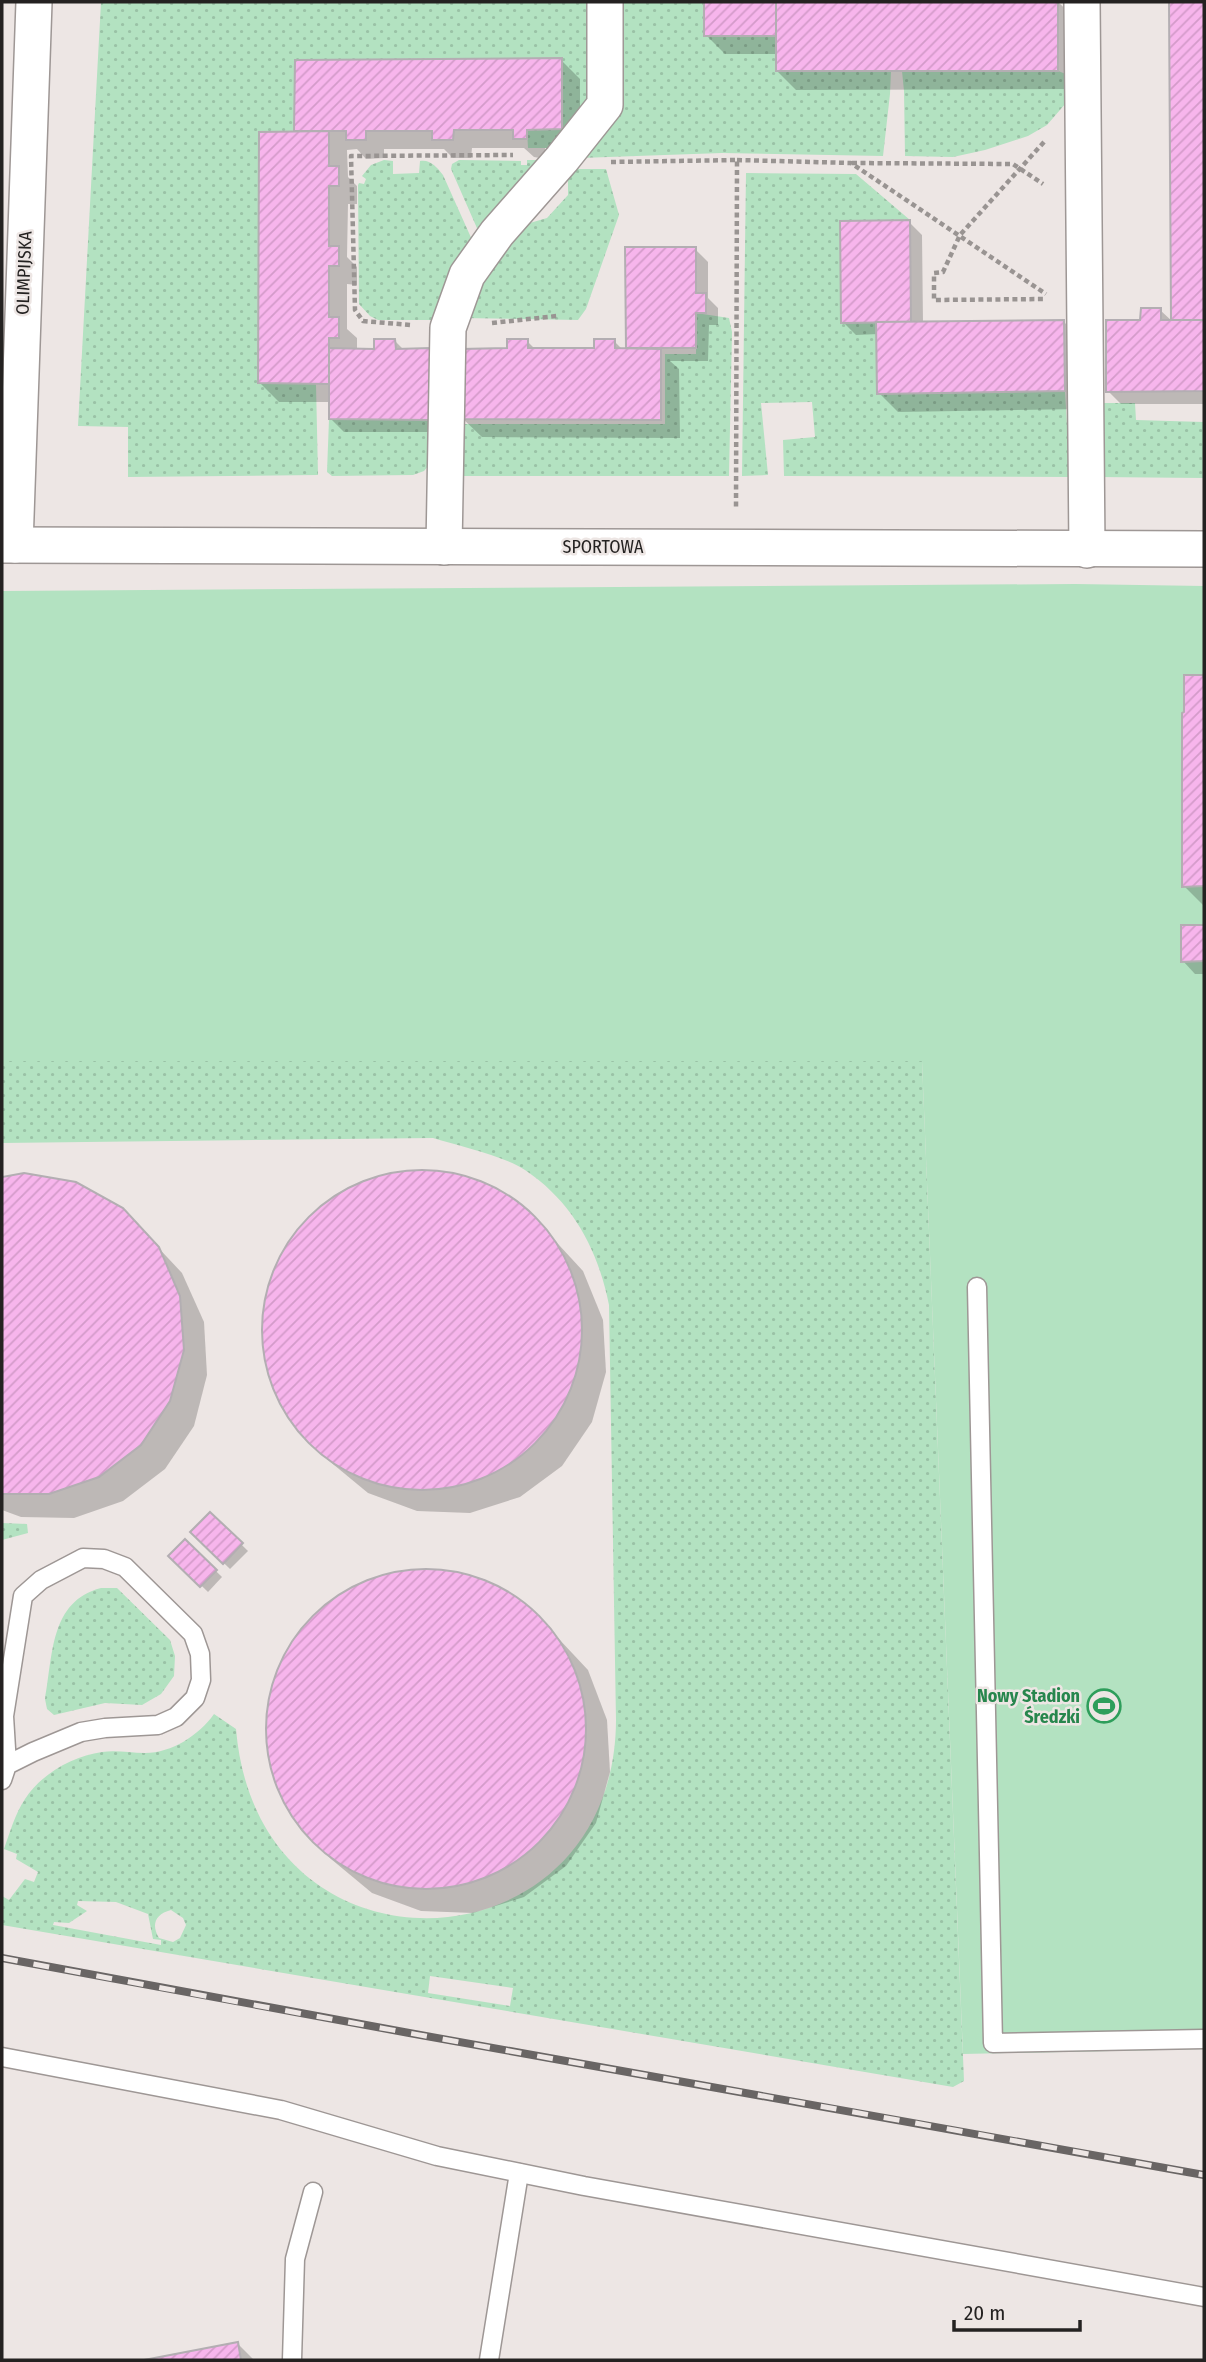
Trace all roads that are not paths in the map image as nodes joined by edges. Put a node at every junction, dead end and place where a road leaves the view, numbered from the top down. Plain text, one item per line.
1 (34, 2) edge
2 (605, 2) edge
3 (1083, 2) edge
4 (8, 545) edge
5 (444, 547) junction
6 (1087, 550) junction
7 (1204, 550) edge
8 (978, 1287) dead end
9 (4, 1773) edge
10 (1204, 2039) edge
11 (2, 2057) edge
12 (519, 2173) junction
13 (313, 2192) dead end
14 (1204, 2297) edge
15 (292, 2360) edge
16 (489, 2360) edge

1 - 4 street, OLIMPIJSKA
2 - 5 street
3 - 6 street
4 - 5 street, SPORTOWA
5 - 6 street, SPORTOWA
6 - 7 street, SPORTOWA
8 - 10 lane
9 - 9 lane
11 - 12 lane
12 - 14 lane
12 - 16 lane
13 - 15 lane

